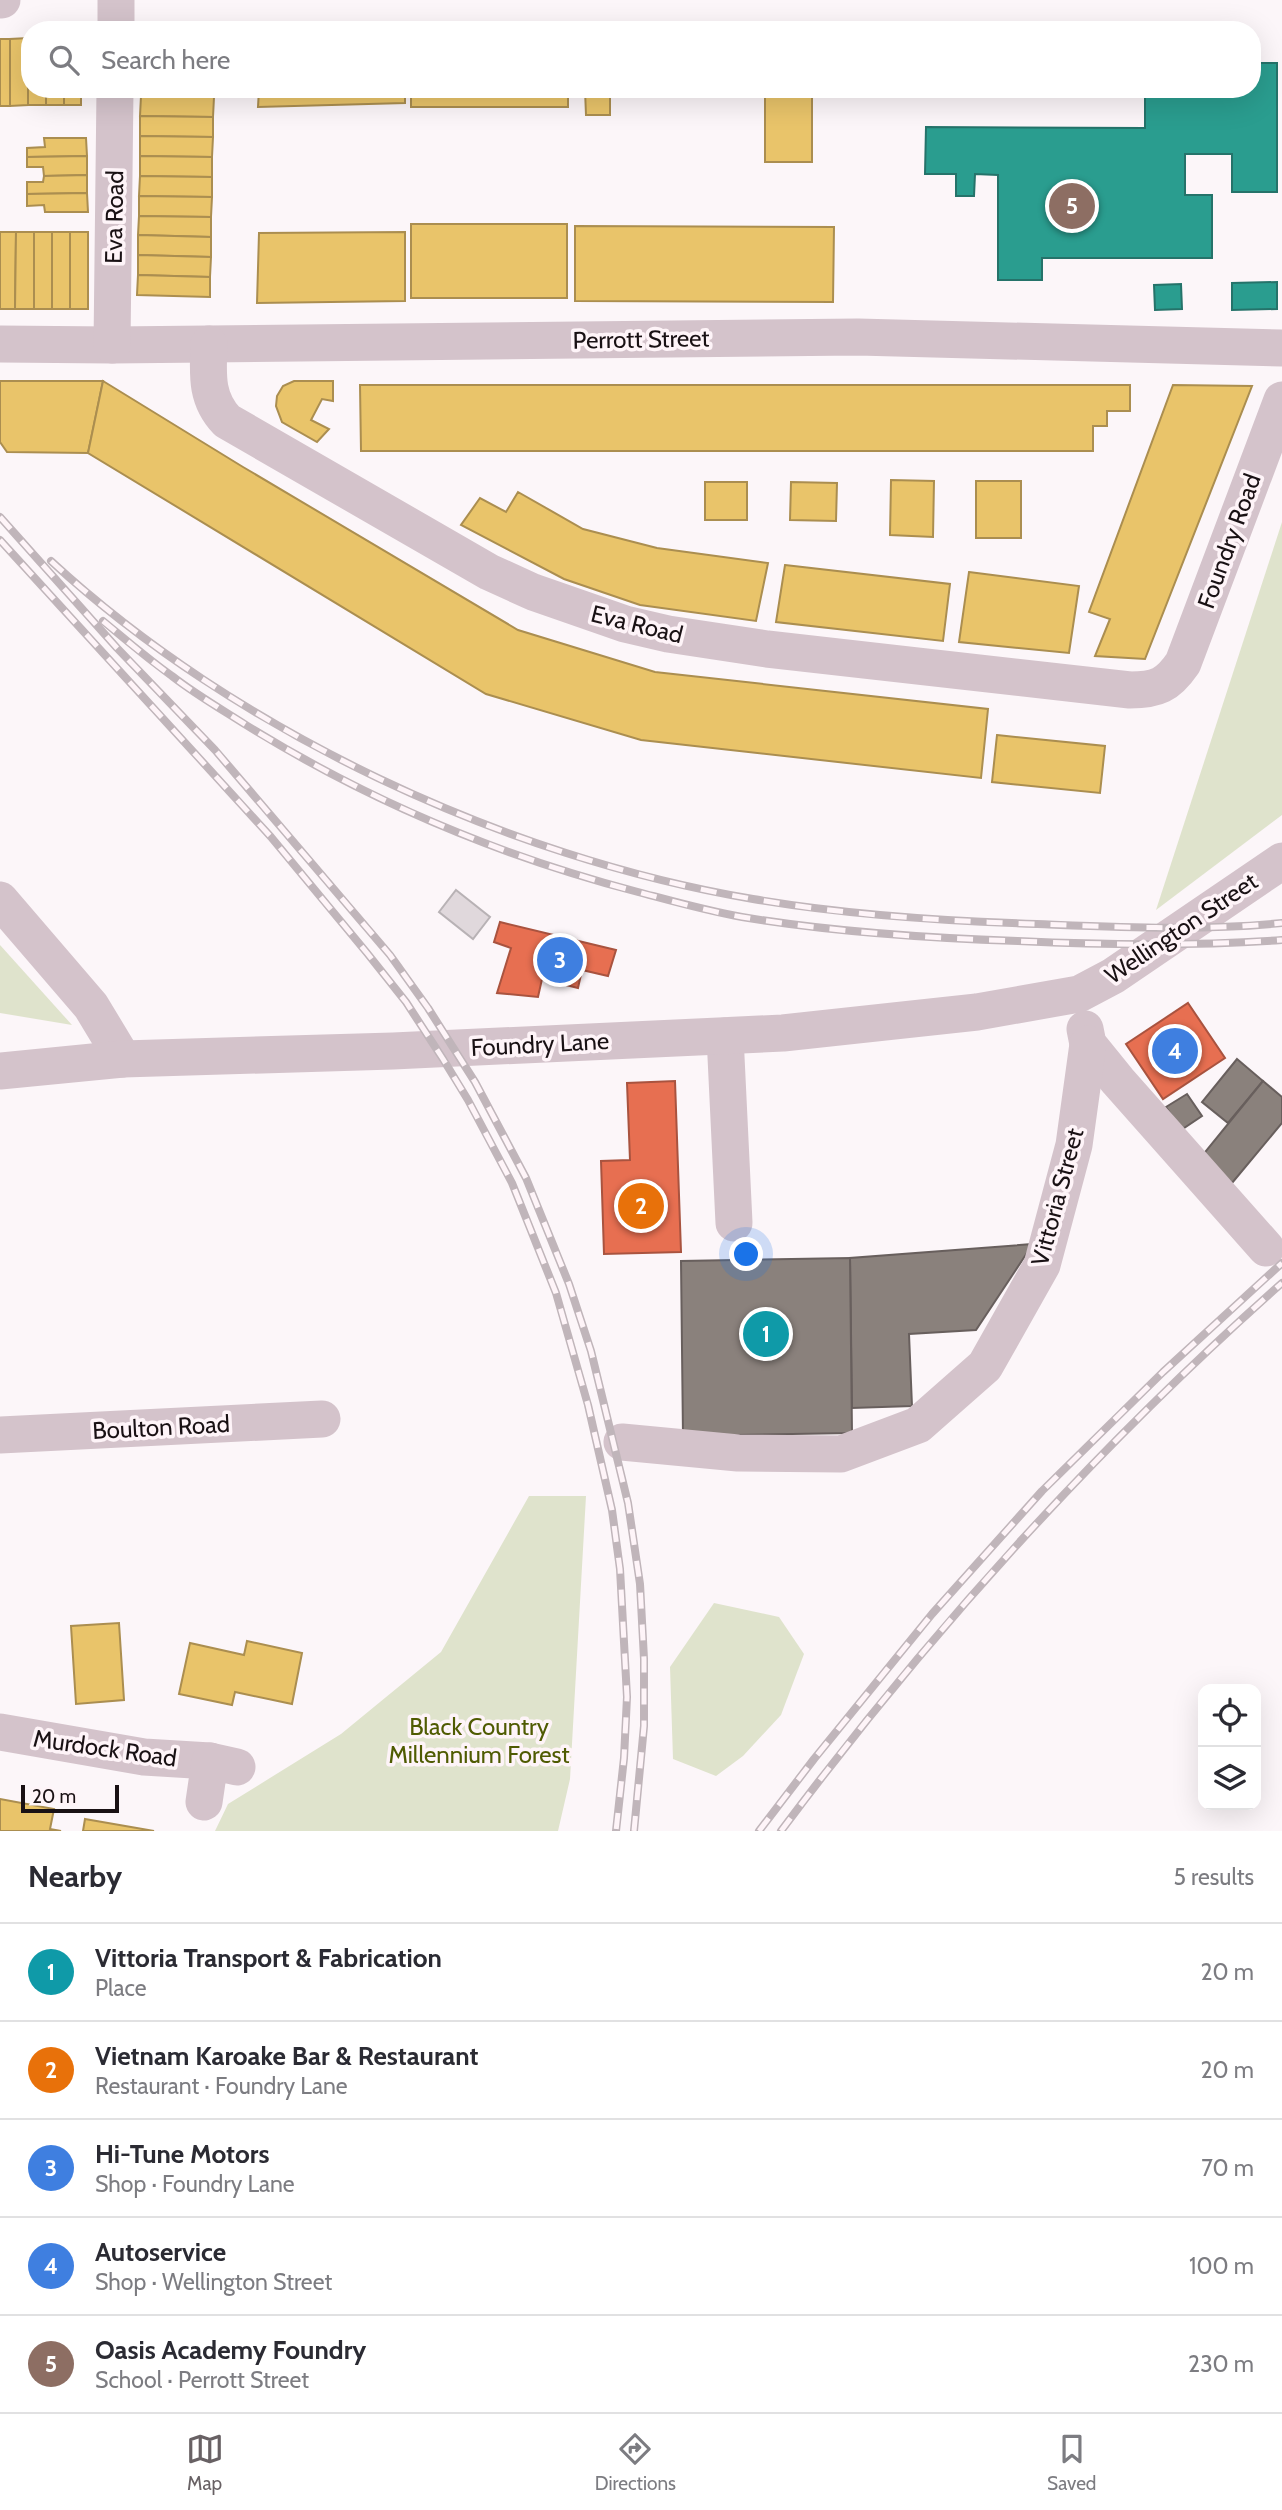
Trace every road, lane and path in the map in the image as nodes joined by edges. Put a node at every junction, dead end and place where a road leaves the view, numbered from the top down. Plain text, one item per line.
1 (116, 0) edge
2 (116, 21) edge
3 (115, 98) edge
4 (0, 344) edge
5 (209, 344) junction
6 (112, 345) junction
7 (1282, 348) edge
8 (1282, 400) edge
9 (1172, 679) joint
10 (1282, 861) edge
11 (0, 900) edge
12 (1079, 993) junction
13 (725, 1036) junction
14 (1088, 1044) junction
15 (123, 1059) junction
16 (0, 1071) edge
17 (734, 1223) dead end
18 (1266, 1248) dead end
19 (322, 1419) dead end
20 (0, 1435) edge
21 (622, 1442) dead end
22 (0, 1732) edge
23 (204, 1802) dead end

1 - 2 street
3 - 6 street, Eva Road
4 - 6 street, Perrott Street
5 - 6 street, Perrott Street
5 - 7 street, Perrott Street
5 - 9 street, Eva Road
8 - 9 street, Foundry Road
10 - 12 street, Wellington Street
11 - 15 street
12 - 13 street, Foundry Lane
12 - 14 street
13 - 15 street, Foundry Lane
13 - 17 street
14 - 18 street
14 - 21 street, Vittoria Street
15 - 16 street, Foundry Lane
19 - 20 street, Boulton Road
22 - 23 street, Murdock Road

